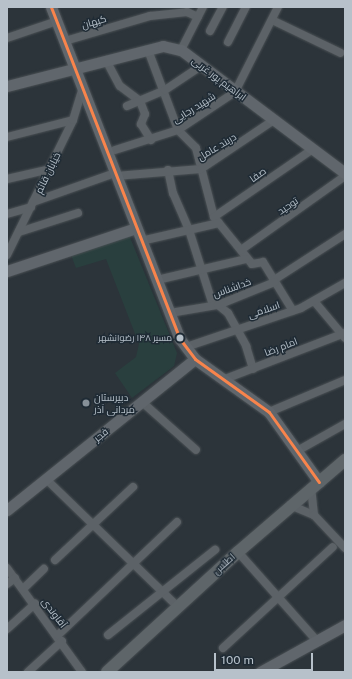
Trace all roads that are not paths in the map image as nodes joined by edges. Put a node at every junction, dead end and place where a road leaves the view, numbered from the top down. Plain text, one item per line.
1 (51, 7) edge
2 (203, 7) edge
3 (222, 7) edge
4 (246, 7) edge
5 (278, 7) edge
6 (187, 9) edge
7 (198, 17) junction
8 (272, 20) junction
9 (57, 21) junction
10 (210, 31) dead end
11 (7, 38) edge
12 (65, 41) junction
13 (228, 42) dead end
14 (148, 50) junction
15 (181, 50) junction
16 (341, 54) dead end
17 (107, 62) junction
18 (201, 66) junction
19 (76, 70) junction
20 (7, 86) edge
21 (83, 88) junction
22 (165, 90) junction
23 (235, 92) junction
24 (140, 101) junction
25 (126, 106) dead end
26 (72, 120) junction
27 (274, 120) junction
28 (178, 130) junction
29 (7, 137) edge
30 (151, 140) junction
31 (313, 149) junction
32 (115, 150) dead end
33 (50, 169) junction
34 (201, 169) junction
35 (168, 170) junction
36 (116, 175) junction
37 (345, 175) edge
38 (7, 179) edge
39 (32, 205) junction
40 (78, 213) dead end
41 (7, 214) edge
42 (217, 220) junction
43 (136, 228) junction
44 (189, 230) junction
45 (19, 232) junction
46 (345, 234) edge
47 (141, 241) junction
48 (241, 250) junction
49 (7, 255) edge
50 (246, 258) junction
51 (8, 268) edge
52 (202, 269) junction
53 (157, 280) junction
54 (274, 281) junction
55 (345, 283) edge
56 (314, 301) junction
57 (215, 305) junction
58 (293, 311) junction
59 (170, 313) junction
60 (237, 330) junction
61 (344, 336) edge
62 (186, 347) junction
63 (195, 359) junction
64 (253, 369) junction
65 (225, 379) junction
66 (345, 380) edge
67 (142, 402) junction
68 (269, 412) junction
69 (345, 424) edge
70 (196, 450) dead end
71 (297, 451) junction
72 (345, 460) edge
73 (46, 479) junction
74 (315, 485) junction
75 (133, 487) dead end
76 (290, 505) junction
77 (8, 507) edge
78 (314, 515) junction
79 (177, 522) dead end
80 (93, 524) junction
81 (332, 548) dead end
82 (345, 548) edge
83 (215, 550) dead end
84 (238, 552) junction
85 (55, 560) dead end
86 (133, 563) junction
87 (7, 568) edge
88 (44, 569) dead end
89 (15, 578) junction
90 (7, 584) edge
91 (23, 589) junction
92 (165, 594) junction
93 (278, 597) junction
94 (35, 604) junction
95 (177, 606) junction
96 (345, 625) edge
97 (7, 629) edge
98 (108, 635) dead end
99 (60, 638) junction
100 (317, 641) junction
101 (223, 648) dead end
102 (28, 672) edge
103 (82, 672) edge
104 (107, 672) edge
105 (260, 672) edge

1 - 9 main road
2 - 7 street
3 - 10 street
4 - 13 street
5 - 8 street
6 - 7 street, کیهان
6 - 12 street, کیهان
7 - 15 street
8 - 16 street
8 - 23 street
9 - 11 street
9 - 12 main road
12 - 19 main road
14 - 15 main road, ابراهیم پور غربی
14 - 17 main road, ابراهیم پور غربی
14 - 22 street
15 - 18 main road, ابراهیم پور غربی
17 - 19 main road, ابراهیم پور غربی
17 - 24 street
18 - 22 street
18 - 23 main road, ابراهیم پور غربی
19 - 20 main road, ابراهیم پور غربی
19 - 21 main road
21 - 26 street, خیابان قائم
21 - 36 main road
22 - 24 street
22 - 28 street
23 - 27 main road, ابراهیم پور غربی
23 - 28 street, شهید رجایی
24 - 25 street
24 - 30 street
26 - 29 street
26 - 33 street, خیابان قائم
27 - 31 main road, ابراهیم پور غربی
27 - 34 street, دربند عامل
28 - 30 street, شهید رجایی
28 - 34 street
30 - 32 street, شهید رجایی
31 - 37 main road, ابراهیم پور غربی
31 - 42 street, صفا
33 - 38 street
33 - 39 street, خیابان قائم
34 - 35 street, دربند عامل
34 - 42 street
35 - 36 street, دربند عامل
35 - 44 street
36 - 39 street, دربند عامل
36 - 43 main road
37 - 48 street, توحید
39 - 41 street, دربند عامل
39 - 45 street, خیابان قائم
40 - 45 street
42 - 44 street, صفا
42 - 48 street
43 - 47 main road
43 - 51 main road
44 - 47 street, صفا
44 - 52 street
45 - 49 street, خیابان قائم
46 - 54 street, خداشناس
47 - 53 main road
48 - 50 street
50 - 52 street
50 - 54 street
52 - 53 street
52 - 57 street
53 - 59 main road
54 - 57 street, خداشناس
54 - 58 street
55 - 56 street, اسلامی
56 - 58 street, اسلامی
56 - 61 street
57 - 59 street, خداشناس
57 - 60 street
58 - 60 street, اسلامی
59 - 62 main road
60 - 62 street, اسلامی
60 - 64 street
61 - 64 street, امام رضا
62 - 63 main road
63 - 65 main road
63 - 67 main road, فجر
64 - 65 street, امام رضا
65 - 68 main road
66 - 68 street
67 - 70 street
67 - 73 main road, فجر
68 - 71 main road
69 - 71 street
71 - 74 main road
72 - 74 main road, اطلس
73 - 77 main road, فجر
73 - 80 street
74 - 76 main road, اطلس
74 - 78 street
75 - 80 street
76 - 78 street
76 - 84 main road, اطلس
78 - 82 street
79 - 86 street
80 - 85 street
80 - 86 street
81 - 93 street
83 - 92 street
84 - 93 street
84 - 95 main road, اطلس
86 - 92 street
86 - 99 street
87 - 89 street, آقاوندی
88 - 91 street
89 - 90 street
89 - 91 street, آقاوندی
91 - 94 street, آقاوندی
92 - 95 street
92 - 98 street
93 - 100 street
93 - 101 street
94 - 97 street
94 - 99 street, آقاوندی
95 - 104 main road, اطلس
96 - 100 main road
99 - 102 street
99 - 103 street, آقاوندی
100 - 105 main road

